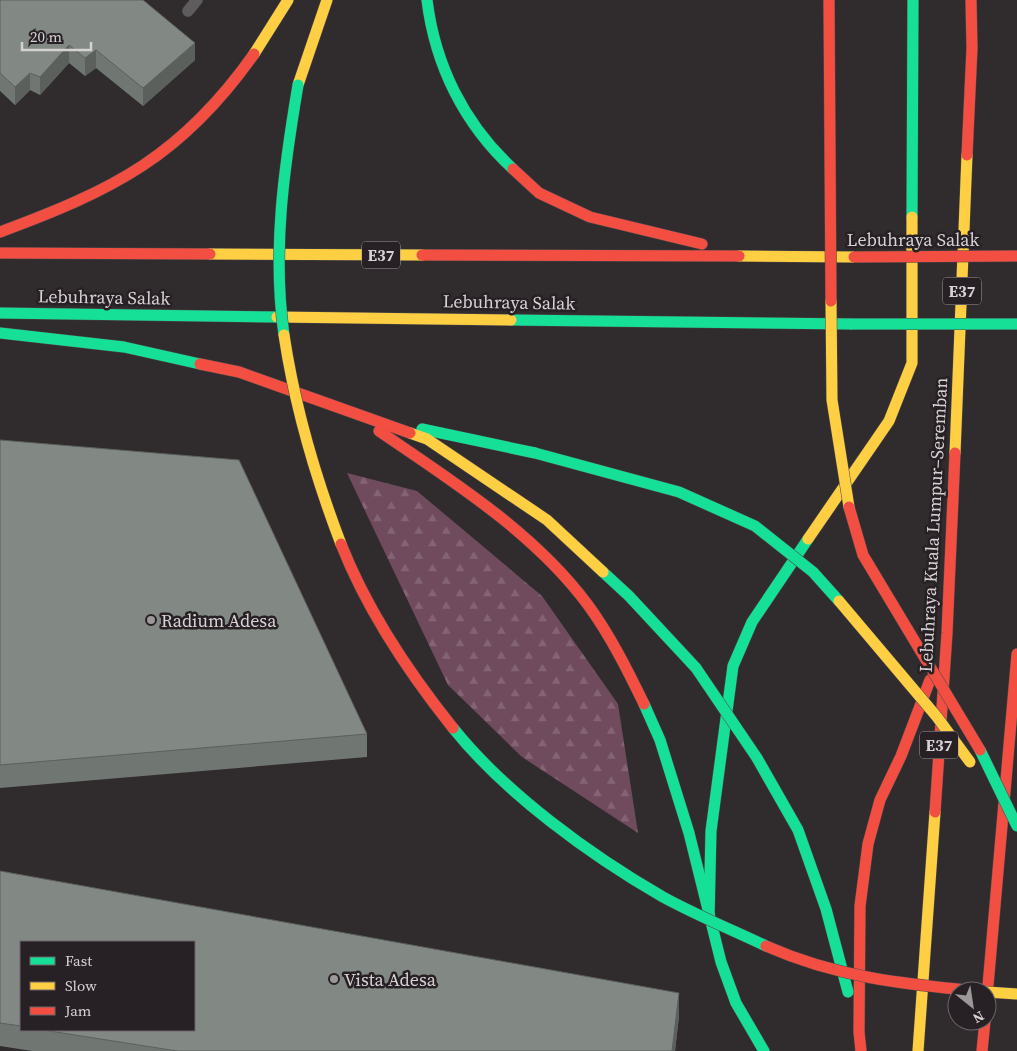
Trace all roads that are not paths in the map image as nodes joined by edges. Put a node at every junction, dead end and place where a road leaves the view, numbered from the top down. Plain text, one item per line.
1 (197, 0) edge
2 (288, 0) edge
3 (327, 0) edge
4 (427, 0) edge
5 (829, 0) edge
6 (913, 0) edge
7 (971, 0) edge
8 (188, 11) dead end
9 (959, 16) dead end
10 (972, 48) junction
11 (0, 232) edge
12 (0, 253) edge
13 (1017, 256) edge
14 (761, 257) junction
15 (0, 313) edge
16 (124, 314) junction
17 (1017, 324) edge
18 (0, 326) edge
19 (0, 334) edge
20 (360, 416) junction
21 (947, 633) junction
22 (1017, 654) edge
23 (1017, 826) edge
24 (709, 918) junction
25 (988, 981) edge
26 (947, 988) edge
27 (997, 993) edge
28 (1017, 994) edge
29 (984, 1031) edge
30 (859, 1032) junction
31 (764, 1051) edge
32 (861, 1051) edge
33 (918, 1051) edge
34 (982, 1051) edge

1 - 8 lane
2 - 11 highway
3 - 26 highway, bridge
4 - 14 highway
5 - 23 highway, bridge
6 - 24 highway
7 - 10 highway, Lebuhraya Kuala Lumpur–Seremban / E37
9 - 10 highway
10 - 21 highway, Lebuhraya Kuala Lumpur–Seremban / E37
12 - 14 highway, Lebuhraya Salak / E37
13 - 14 highway, Lebuhraya Salak / E37, bridge
15 - 16 highway, Lebuhraya Salak / E37
16 - 17 highway, Lebuhraya Salak / E37, bridge
16 - 18 highway
19 - 20 highway
20 - 23 highway, bridge
20 - 24 highway
20 - 30 highway, bridge
21 - 30 highway
21 - 33 highway, Lebuhraya Kuala Lumpur–Seremban / E37
22 - 25 highway
24 - 31 highway
27 - 28 highway, bridge
29 - 34 highway
30 - 32 highway

